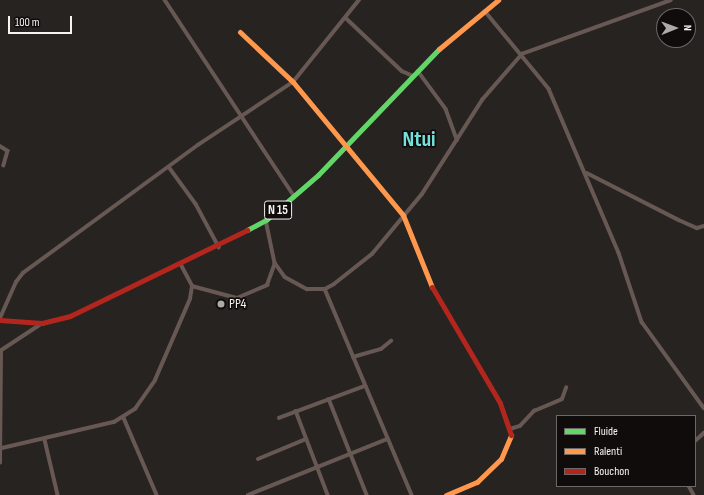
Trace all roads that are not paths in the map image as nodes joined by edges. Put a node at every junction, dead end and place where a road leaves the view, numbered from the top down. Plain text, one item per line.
1 (165, 0) edge
2 (359, 0) edge
3 (498, 0) edge
4 (671, 0) edge
5 (484, 9) junction
6 (346, 18) junction
7 (240, 32) dead end
8 (522, 54) junction
9 (418, 71) junction
10 (413, 76) junction
11 (293, 82) junction
12 (240, 118) junction
13 (457, 140) junction
14 (0, 146) edge
15 (345, 148) junction
16 (4, 165) dead end
17 (169, 167) junction
18 (586, 172) junction
19 (294, 196) junction
20 (403, 215) junction
21 (266, 220) junction
22 (704, 226) edge
23 (219, 247) junction
24 (275, 263) junction
25 (181, 265) junction
26 (192, 286) junction
27 (325, 289) junction
28 (0, 319) edge
29 (42, 323) junction
30 (392, 341) dead end
31 (0, 351) edge
32 (353, 357) junction
33 (365, 386) junction
34 (566, 388) dead end
35 (329, 399) junction
36 (704, 408) edge
37 (298, 410) junction
38 (124, 418) junction
39 (279, 418) dead end
40 (510, 429) junction
41 (704, 433) edge
42 (306, 439) junction
43 (387, 439) junction
44 (45, 440) junction
45 (696, 440) edge
46 (2, 448) junction
47 (351, 454) junction
48 (258, 459) dead end
49 (0, 463) edge
50 (317, 468) junction
51 (260, 493) edge
52 (58, 495) edge
53 (157, 495) edge
54 (248, 495) edge
55 (328, 495) edge
56 (367, 495) edge
57 (412, 495) edge
58 (446, 495) edge

1 - 12 street
2 - 6 street
3 - 5 main road, N 15
4 - 8 street
5 - 8 street
5 - 9 main road, N 15
6 - 10 street
6 - 11 street
7 - 11 main road
8 - 13 street
8 - 18 street
9 - 10 main road, N 15
9 - 13 street
10 - 15 main road, N 15
11 - 12 street
11 - 15 main road
12 - 17 street
12 - 19 street
13 - 20 street
14 - 16 street
15 - 19 main road, N 15
15 - 20 main road
17 - 23 street
17 - 28 street
18 - 22 street
18 - 36 street
19 - 21 main road, N 15
20 - 27 street
20 - 40 main road
21 - 23 main road, N 15
21 - 24 street
23 - 25 main road, N 15
24 - 26 street
24 - 27 street
25 - 26 street
25 - 29 main road, N 15
26 - 38 street
27 - 32 street
28 - 29 main road, N 15
29 - 31 street
30 - 32 street
31 - 46 street
32 - 33 street
33 - 35 street
33 - 43 street
34 - 40 street
35 - 37 street
35 - 47 street
37 - 39 street
37 - 42 street
38 - 44 street
38 - 53 street
40 - 58 main road
41 - 45 street
42 - 48 street
42 - 50 street
43 - 47 street
43 - 57 street
44 - 46 street
44 - 52 street
46 - 49 street
47 - 50 street
47 - 56 street
50 - 51 street
50 - 55 street
51 - 54 street

